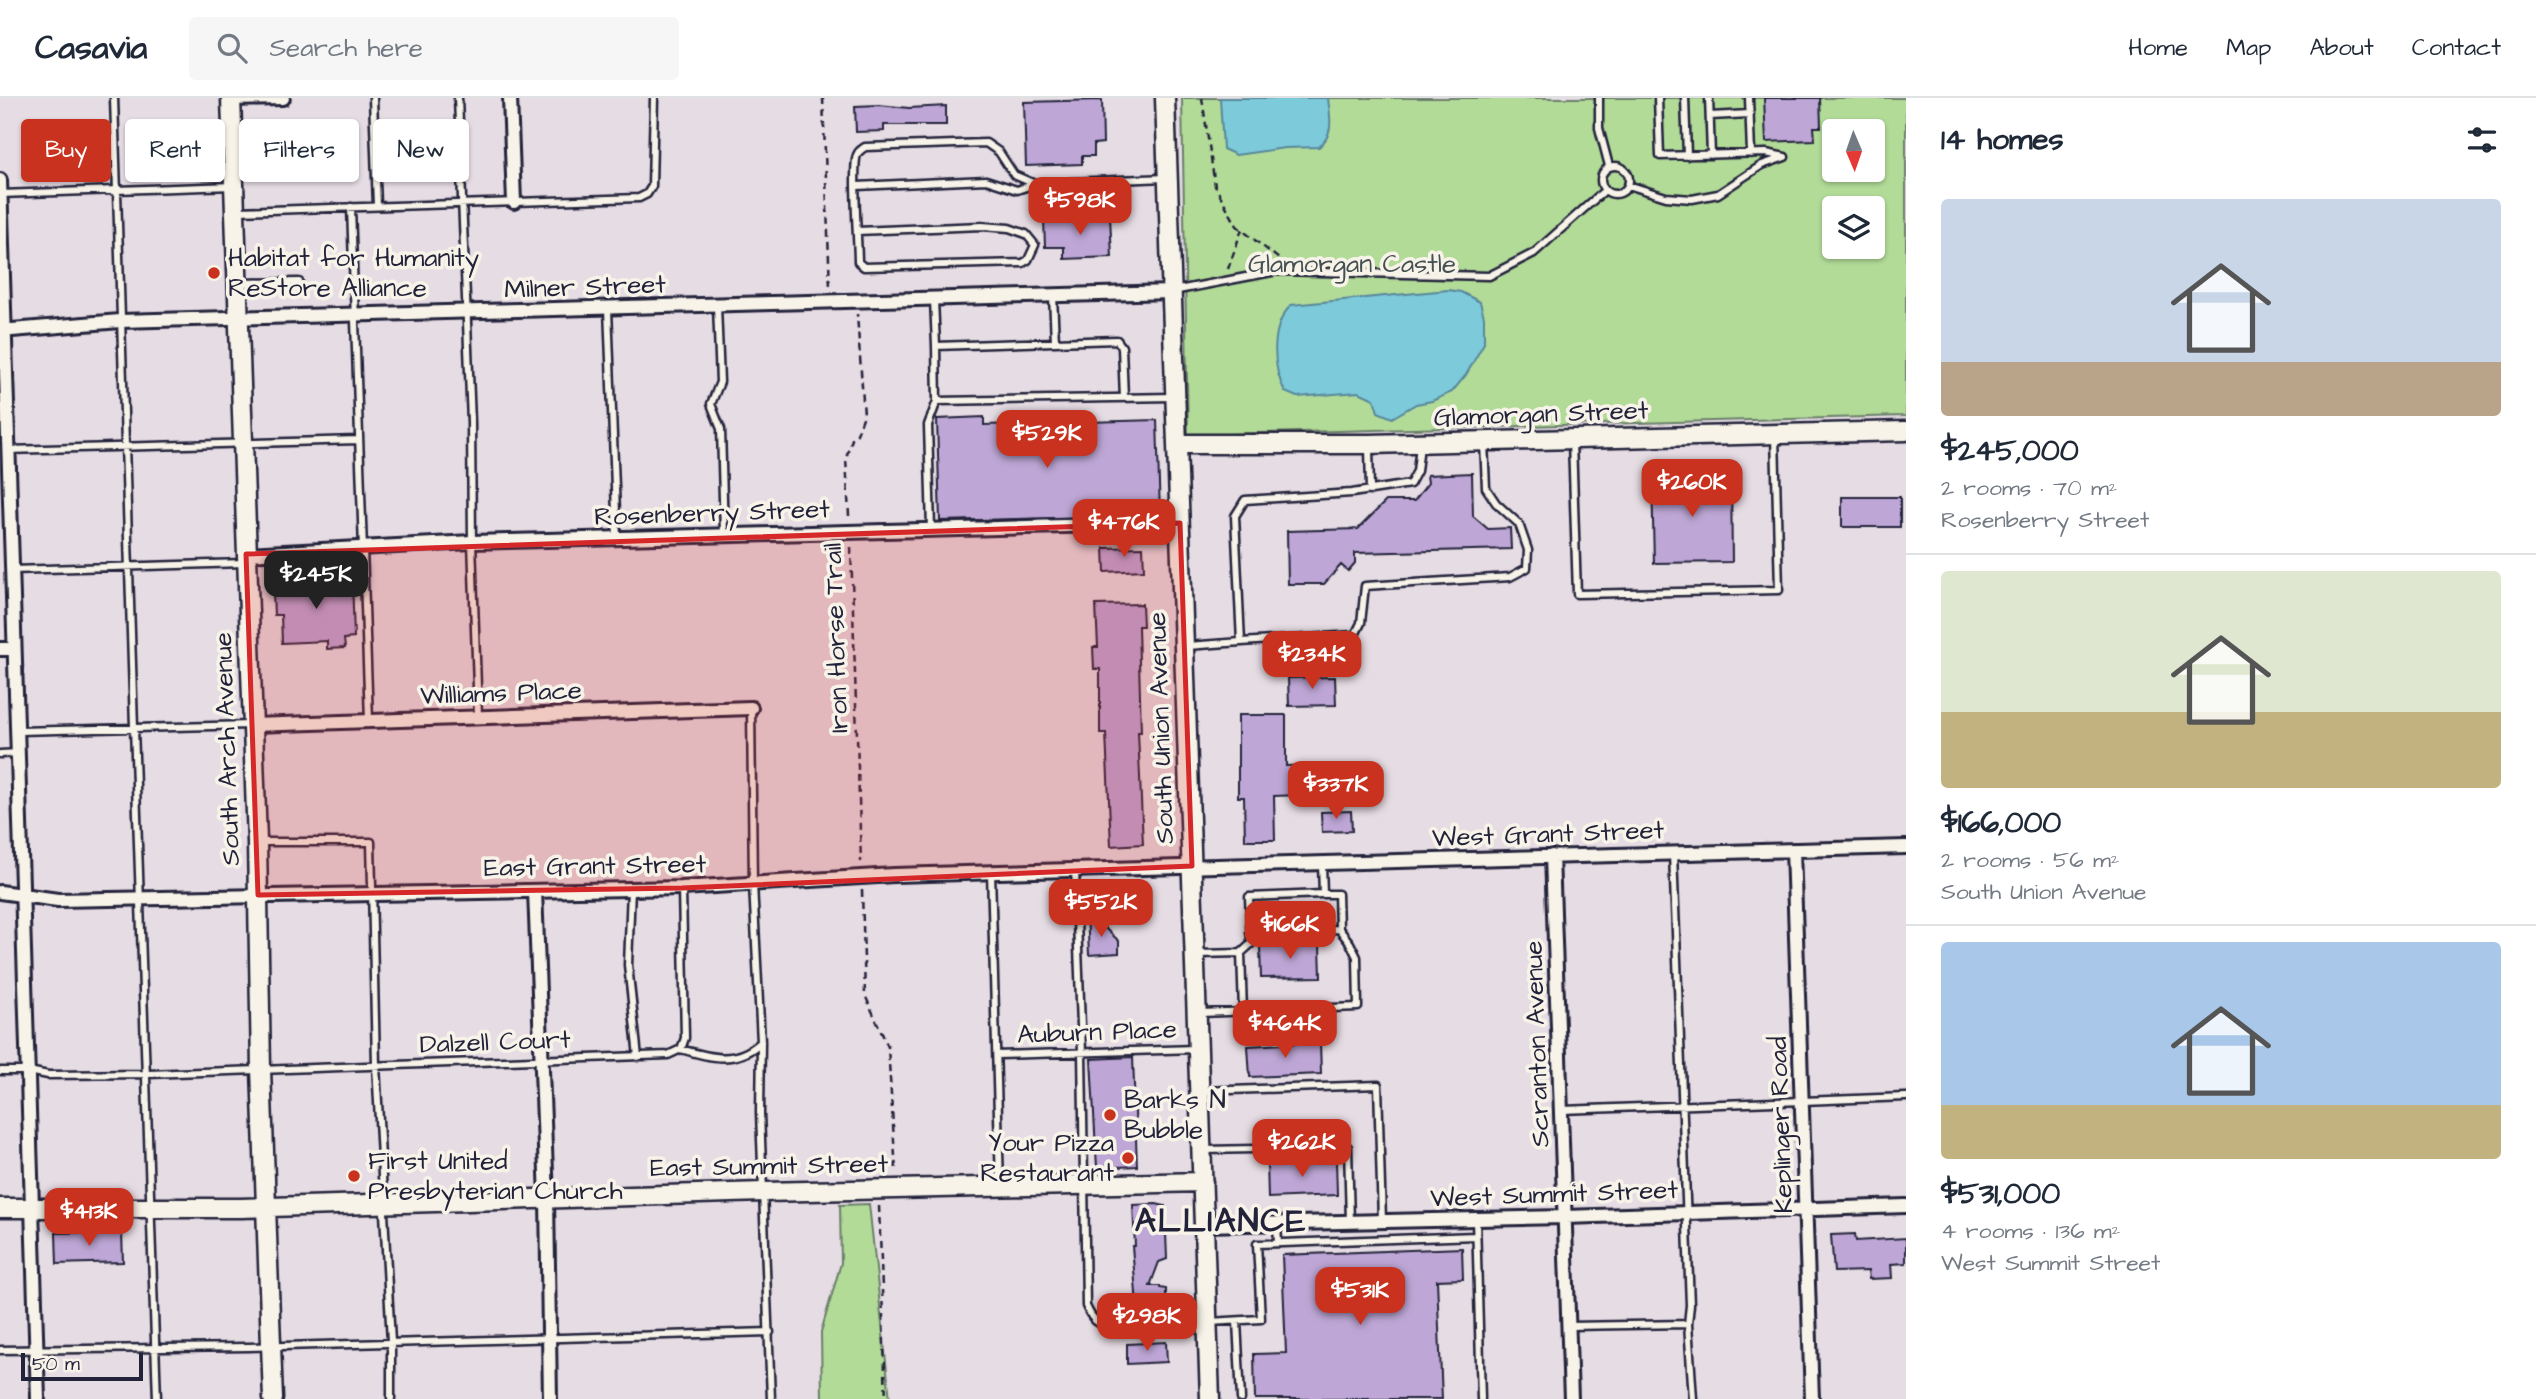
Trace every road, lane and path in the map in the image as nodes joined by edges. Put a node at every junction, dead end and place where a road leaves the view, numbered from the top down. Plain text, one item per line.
1 (114, 98) edge
2 (283, 98) edge
3 (373, 98) edge
4 (458, 98) edge
5 (510, 98) edge
6 (654, 98) edge
7 (822, 98) edge
8 (1165, 98) edge
9 (1202, 98) edge
10 (1599, 98) edge
11 (1658, 98) edge
12 (1685, 98) edge
13 (1709, 98) edge
14 (1749, 98) edge
15 (231, 99) edge
16 (1750, 114) junction
17 (1710, 116) junction
18 (1752, 153) junction
19 (1711, 155) junction
20 (1687, 156) junction
21 (1609, 166) junction
22 (1168, 178) junction
23 (0, 180) edge
24 (1070, 182) dead end
25 (1046, 183) dead end
26 (1035, 184) junction
27 (1628, 185) junction
28 (234, 186) junction
29 (857, 186) junction
30 (116, 188) junction
31 (1605, 190) junction
32 (1, 194) edge
33 (514, 202) junction
34 (462, 204) junction
35 (377, 206) junction
36 (351, 207) junction
37 (235, 211) junction
38 (1242, 229) junction
39 (857, 231) junction
40 (1296, 272) junction
41 (299, 282) dead end
42 (1224, 282) junction
43 (237, 283) junction
44 (1172, 292) junction
45 (1054, 295) junction
46 (934, 299) junction
47 (844, 302) junction
48 (717, 306) junction
49 (608, 309) junction
50 (467, 313) junction
51 (353, 316) junction
52 (239, 320) junction
53 (120, 321) junction
54 (2, 330) edge
55 (1055, 342) junction
56 (936, 346) junction
57 (1175, 397) junction
58 (1124, 398) junction
59 (937, 401) junction
60 (1906, 431) edge
61 (1774, 434) junction
62 (1572, 439) junction
63 (358, 440) junction
64 (1484, 442) junction
65 (1420, 443) junction
66 (243, 444) junction
67 (1177, 444) junction
68 (1369, 444) junction
69 (125, 446) junction
70 (8, 450) junction
71 (1370, 491) junction
72 (5, 511) edge
73 (1180, 523) junction
74 (931, 529) junction
75 (850, 531) junction
76 (724, 535) junction
77 (617, 538) junction
78 (472, 542) junction
79 (363, 549) junction
80 (246, 558) junction
81 (130, 566) junction
82 (12, 570) junction
83 (1241, 642) junction
84 (1185, 646) junction
85 (0, 649) edge
86 (15, 649) junction
87 (751, 708) joint
88 (478, 716) junction
89 (369, 720) junction
90 (253, 725) junction
91 (133, 727) junction
92 (19, 730) junction
93 (19, 753) junction
94 (0, 754) edge
95 (257, 842) junction
96 (1906, 846) edge
97 (1793, 850) junction
98 (1674, 853) junction
99 (1552, 856) junction
100 (1322, 863) junction
101 (1192, 866) junction
102 (1075, 869) junction
103 (991, 872) junction
104 (862, 877) junction
105 (753, 884) junction
106 (681, 888) junction
107 (631, 889) junction
108 (535, 891) junction
109 (0, 892) edge
110 (374, 893) junction
111 (1323, 894) junction
112 (24, 895) junction
113 (258, 895) junction
114 (141, 897) junction
115 (1339, 929) junction
116 (1250, 933) junction
117 (1241, 953) junction
118 (1195, 954) junction
119 (1243, 1011) junction
120 (1196, 1013) junction
121 (761, 1042) junction
122 (681, 1049) junction
123 (1198, 1049) junction
124 (1082, 1052) junction
125 (997, 1055) junction
126 (638, 1057) junction
127 (541, 1060) junction
128 (376, 1065) junction
129 (261, 1069) junction
130 (0, 1071) edge
131 (29, 1071) junction
132 (148, 1073) junction
133 (1199, 1091) junction
134 (1906, 1097) edge
135 (1803, 1101) junction
136 (1682, 1105) junction
137 (1562, 1110) junction
138 (1202, 1150) junction
139 (1203, 1182) junction
140 (1083, 1186) junction
141 (1000, 1187) junction
142 (897, 1189) junction
143 (878, 1191) junction
144 (764, 1192) junction
145 (547, 1198) junction
146 (383, 1203) junction
147 (1906, 1206) edge
148 (268, 1207) junction
149 (0, 1208) edge
150 (33, 1208) junction
151 (150, 1208) junction
152 (1807, 1209) junction
153 (1685, 1213) junction
154 (1565, 1217) junction
155 (1476, 1219) junction
156 (1382, 1221) junction
157 (1350, 1222) junction
158 (1277, 1224) junction
159 (1204, 1225) junction
160 (1476, 1236) junction
161 (1278, 1243) junction
162 (1237, 1321) junction
163 (1208, 1323) junction
164 (1688, 1325) junction
165 (1569, 1326) junction
166 (770, 1332) junction
167 (548, 1337) junction
168 (391, 1342) junction
169 (271, 1346) junction
170 (156, 1348) junction
171 (0, 1350) edge
172 (37, 1350) junction
173 (38, 1399) edge
174 (158, 1399) edge
175 (273, 1399) edge
176 (391, 1399) edge
177 (550, 1399) edge
178 (771, 1399) edge
179 (886, 1399) edge
180 (1210, 1399) edge
181 (1241, 1399) edge
182 (1481, 1399) edge
183 (1571, 1399) edge
184 (1693, 1399) edge
185 (1812, 1399) edge

1 - 30 lane
2 - 15 street
3 - 35 lane
4 - 34 lane
5 - 33 street
6 - 33 lane
7 - 47 path, Iron Horse Trail
8 - 22 street, South Union Avenue
9 - 38 path
10 - 21 lane
11 - 20 lane
12 - 20 lane
13 - 17 lane
14 - 16 lane
15 - 28 street, South Arch Avenue
16 - 17 lane
16 - 18 lane
17 - 19 lane
18 - 19 lane
18 - 27 lane
19 - 20 lane
21 - 27 lane
21 - 31 lane
22 - 24 lane
22 - 44 street, South Union Avenue
23 - 32 street
25 - 26 lane
26 - 29 lane
26 - 29 lane
27 - 31 lane
28 - 30 lane
28 - 37 street, South Arch Avenue
29 - 39 lane
30 - 32 lane
30 - 53 lane
31 - 40 lane
32 - 54 street
33 - 34 lane
34 - 35 lane
34 - 50 lane
35 - 36 lane
36 - 37 lane
36 - 51 lane
37 - 43 street, South Arch Avenue
38 - 40 path
38 - 42 path
39 - 39 lane
40 - 42 lane
41 - 43 lane
42 - 44 lane
43 - 52 street, South Arch Avenue
44 - 45 street, Milner Street
44 - 57 street, South Union Avenue
45 - 46 street, Milner Street
45 - 55 lane
46 - 47 street, Milner Street
46 - 56 lane
47 - 48 street, Milner Street
47 - 75 path, Iron Horse Trail
48 - 49 street, Milner Street
48 - 76 lane
49 - 50 street, Milner Street
49 - 77 lane
50 - 51 street, Milner Street
50 - 78 lane
51 - 52 street, Milner Street
51 - 63 lane
52 - 53 street, Milner Street
52 - 66 street, South Arch Avenue
53 - 54 street, Milner Street
53 - 69 lane
54 - 70 street
55 - 56 lane
55 - 58 lane
56 - 59 lane
57 - 58 lane
57 - 67 street, South Union Avenue
58 - 59 lane
59 - 74 lane
60 - 61 street, Glamorgan Street
61 - 62 street, Glamorgan Street
61 - 62 lane
62 - 64 street, Glamorgan Street
63 - 66 lane
63 - 79 lane
64 - 65 street, Glamorgan Street
64 - 83 lane
65 - 68 street, Glamorgan Street
65 - 71 lane
66 - 69 lane
66 - 80 street, South Arch Avenue
67 - 68 street, Glamorgan Street
67 - 73 street, South Union Avenue
68 - 71 lane
69 - 70 lane
69 - 81 lane
70 - 72 street
71 - 83 lane
72 - 82 street
73 - 74 street, Rosenberry Street
73 - 84 street, South Union Avenue
74 - 75 street, Rosenberry Street
75 - 76 street, Rosenberry Street
75 - 104 path, Iron Horse Trail
76 - 77 street, Rosenberry Street
77 - 78 street, Rosenberry Street
78 - 79 street, Rosenberry Street
78 - 88 lane
79 - 80 street, Rosenberry Street
79 - 89 lane
80 - 81 lane
80 - 90 street, South Arch Avenue
81 - 82 lane
81 - 91 lane
82 - 86 street
83 - 84 lane
84 - 101 street, South Union Avenue
85 - 86 street
86 - 92 street
87 - 88 street, Williams Place
87 - 105 lane
88 - 89 street, Williams Place
89 - 90 street, Williams Place
90 - 91 lane
90 - 95 street, South Arch Avenue
91 - 92 lane
91 - 114 lane
92 - 93 street
93 - 94 lane
93 - 112 street
95 - 110 lane
95 - 113 street, South Arch Avenue
96 - 97 street, West Grant Street
97 - 98 street, West Grant Street
97 - 135 street, Keplinger Road
98 - 99 street, West Grant Street
98 - 136 lane
99 - 100 street, West Grant Street
99 - 137 street, Scranton Avenue
100 - 101 street, West Grant Street
100 - 111 lane
101 - 102 street, East Grant Street
101 - 118 street, South Union Avenue
102 - 103 street, East Grant Street
102 - 124 lane
103 - 104 street, East Grant Street
103 - 125 lane
104 - 105 street, East Grant Street
104 - 142 path, Iron Horse Trail
105 - 106 street, East Grant Street
105 - 121 lane
106 - 107 street, East Grant Street
106 - 122 lane
107 - 108 street, East Grant Street
107 - 126 lane
108 - 110 street, East Grant Street
108 - 127 street
109 - 112 street, East Grant Street
110 - 113 street, East Grant Street
110 - 128 lane
111 - 115 lane
111 - 116 lane
112 - 114 street, East Grant Street
112 - 131 street
113 - 114 street, East Grant Street
113 - 129 street, South Arch Avenue
114 - 132 lane
115 - 116 lane
115 - 119 lane
116 - 117 lane
117 - 118 lane
117 - 119 lane
118 - 120 street, South Union Avenue
119 - 120 lane
120 - 123 street, South Union Avenue
121 - 122 lane
121 - 144 lane
122 - 126 lane, Dalzell Court
123 - 124 lane, Auburn Place
123 - 133 street, South Union Avenue
124 - 125 lane, Auburn Place
124 - 140 lane
125 - 141 lane
126 - 127 lane, Dalzell Court
127 - 128 lane, Dalzell Court
127 - 145 street
128 - 129 lane, Dalzell Court
128 - 146 lane
129 - 132 lane, Dalzell Court
129 - 148 street, South Arch Avenue
130 - 131 lane, Dalzell Court
131 - 132 lane, Dalzell Court
131 - 150 street
132 - 151 lane
133 - 138 street, South Union Avenue
133 - 156 lane
134 - 135 lane
135 - 136 lane
135 - 152 street, Keplinger Road
136 - 137 lane
136 - 153 lane
137 - 154 street, Scranton Avenue
138 - 139 street, South Union Avenue
138 - 157 lane
139 - 140 street, East Summit Street
139 - 159 street, South Union Avenue
140 - 141 street, East Summit Street
140 - 163 lane
141 - 142 street, East Summit Street
142 - 143 street, East Summit Street
143 - 144 street, East Summit Street
143 - 179 path
144 - 145 street, East Summit Street
144 - 166 lane
145 - 146 street, East Summit Street
145 - 167 street
146 - 148 street, East Summit Street
146 - 168 lane
147 - 152 street, West Summit Street
148 - 151 street, East Summit Street
148 - 169 street, South Arch Avenue
149 - 150 street, East Summit Street
150 - 151 street, East Summit Street
150 - 172 street
151 - 170 lane
152 - 153 street, West Summit Street
152 - 185 street, Keplinger Road
153 - 154 street, West Summit Street
153 - 164 lane
154 - 155 street, West Summit Street
154 - 165 street, Scranton Avenue
155 - 156 street, West Summit Street
155 - 160 lane
156 - 157 street, West Summit Street
157 - 158 street, West Summit Street
158 - 159 street, West Summit Street
158 - 161 lane
159 - 163 street, South Union Avenue
160 - 161 lane
160 - 182 lane
161 - 162 lane
162 - 163 lane
162 - 181 lane
163 - 180 street, South Union Avenue
164 - 165 lane
164 - 184 lane
165 - 183 street, Scranton Avenue
166 - 167 lane
166 - 178 lane
167 - 168 lane
167 - 177 street
168 - 169 lane
168 - 176 lane
169 - 170 lane
169 - 175 street, South Arch Avenue
170 - 172 lane
170 - 174 lane
171 - 172 lane
172 - 173 street

